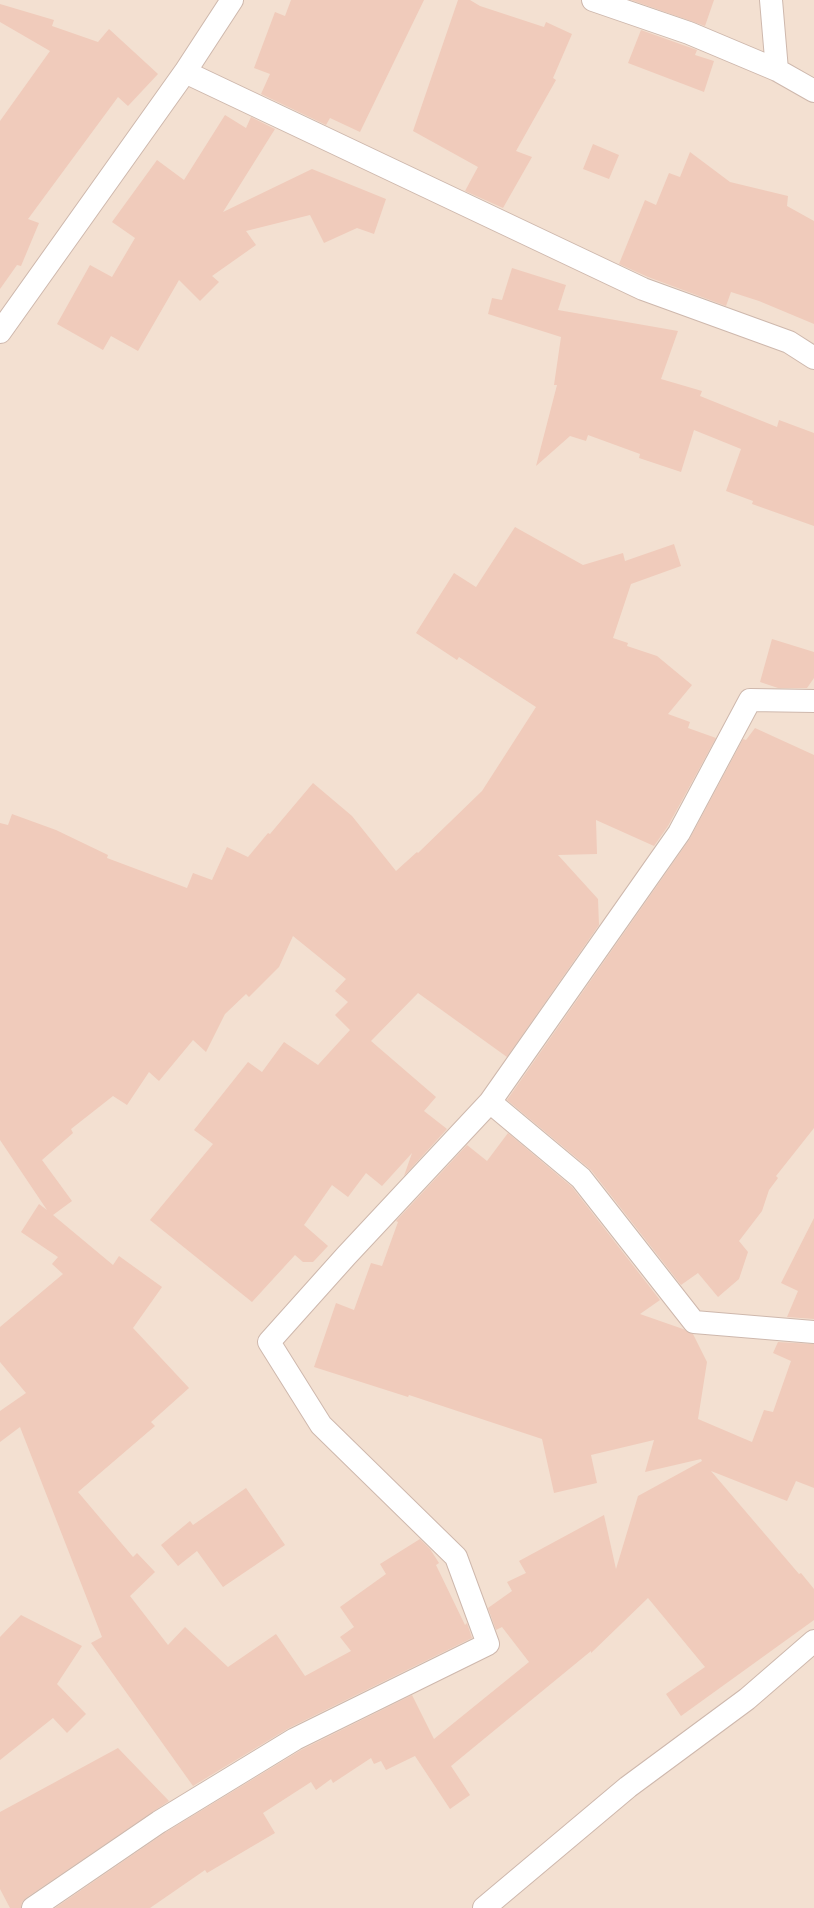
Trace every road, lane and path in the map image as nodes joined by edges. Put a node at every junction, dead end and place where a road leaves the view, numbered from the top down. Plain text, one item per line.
1 (232, 0) edge
2 (593, 0) edge
3 (771, 0) edge
4 (777, 70) junction
5 (185, 72) junction
6 (814, 91) edge
7 (0, 332) edge
8 (814, 358) edge
9 (814, 700) edge
10 (490, 1102) junction
11 (814, 1332) edge
12 (814, 1641) edge
13 (33, 1908) edge
14 (484, 1908) edge

1 - 5 street
2 - 4 street
3 - 4 street
4 - 6 street
5 - 7 street
5 - 8 street
9 - 10 street
10 - 11 street
10 - 13 street
12 - 14 street

